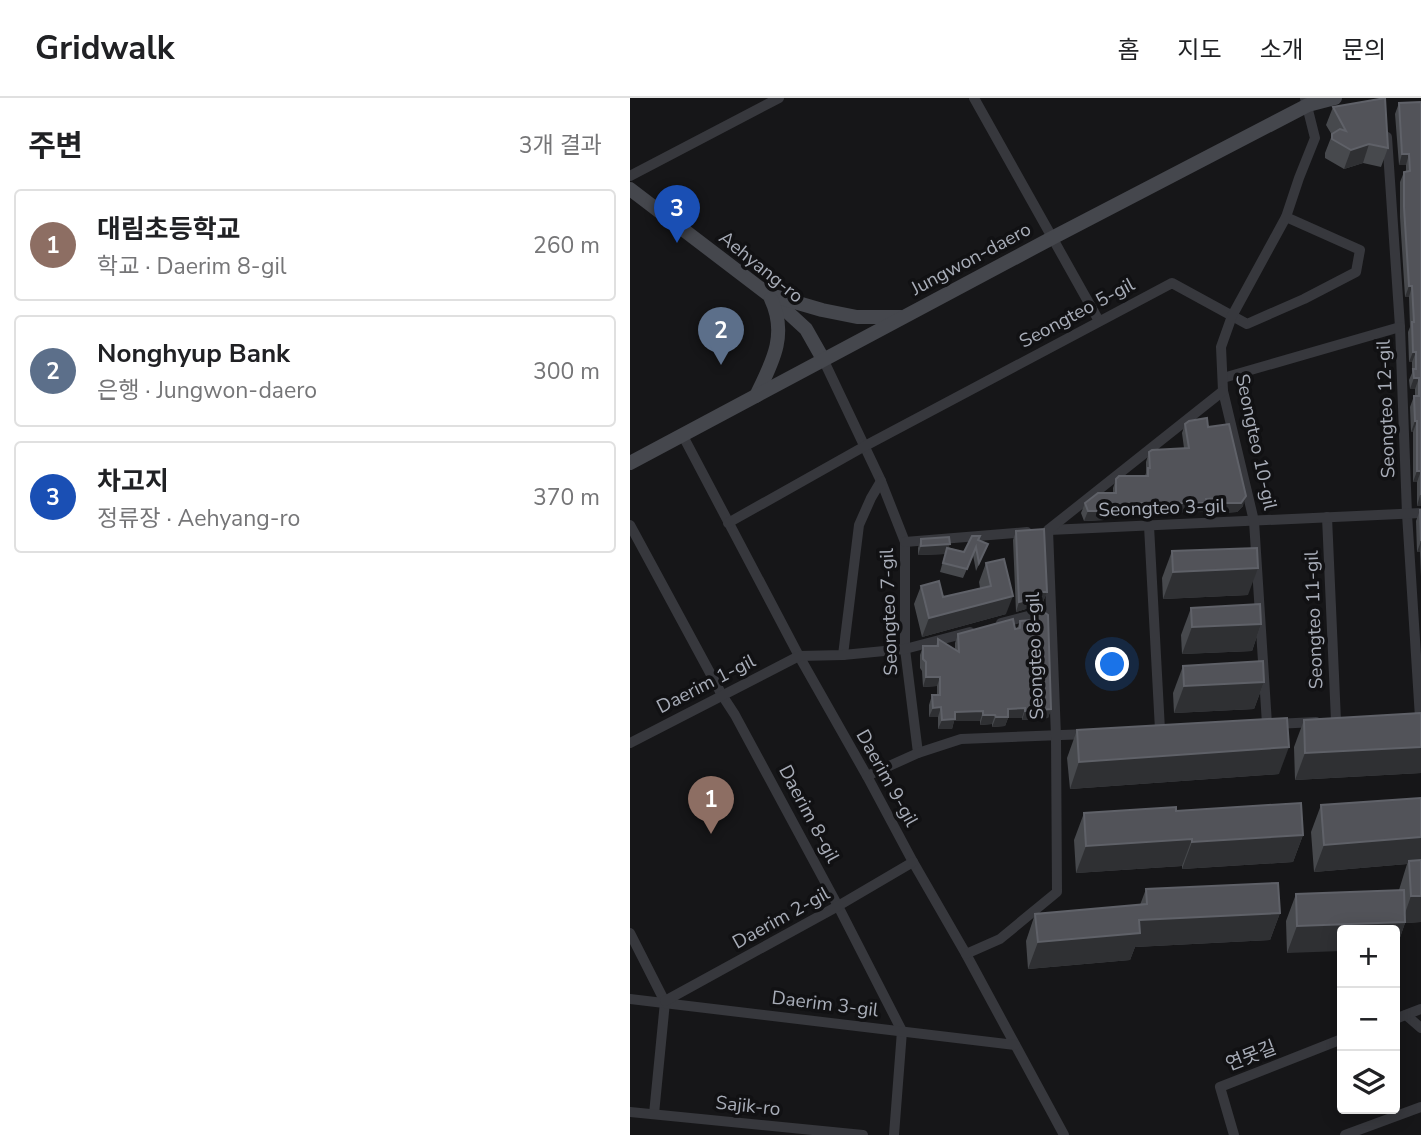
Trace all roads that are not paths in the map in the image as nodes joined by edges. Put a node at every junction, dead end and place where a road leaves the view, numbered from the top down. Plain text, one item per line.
1 (779, 98) edge
2 (974, 98) edge
3 (1335, 98) edge
4 (1306, 102) edge
5 (1386, 125) edge
6 (630, 176) edge
7 (630, 189) edge
8 (1286, 217) junction
9 (1052, 238) junction
10 (769, 295) junction
11 (1232, 316) junction
12 (902, 317) junction
13 (1099, 321) junction
14 (1400, 327) junction
15 (823, 359) junction
16 (1223, 379) junction
17 (1223, 391) junction
18 (756, 396) junction
19 (683, 436) junction
20 (865, 446) junction
21 (630, 463) edge
22 (881, 481) junction
23 (1421, 513) edge
24 (1407, 514) junction
25 (1327, 517) junction
26 (1254, 521) junction
27 (728, 523) junction
28 (630, 525) edge
29 (1149, 526) junction
30 (1048, 530) junction
31 (905, 542) junction
32 (1051, 610) junction
33 (905, 649) junction
34 (843, 655) junction
35 (799, 656) junction
36 (722, 695) junction
37 (1408, 718) edge
38 (1421, 718) edge
39 (1336, 721) junction
40 (1348, 721) edge
41 (1267, 724) junction
42 (1253, 725) edge
43 (1174, 729) edge
44 (1147, 730) edge
45 (1160, 730) junction
46 (1095, 733) edge
47 (1056, 736) junction
48 (631, 739) edge
49 (918, 753) junction
50 (867, 776) junction
51 (913, 862) junction
52 (838, 906) junction
53 (630, 933) edge
54 (966, 954) junction
55 (630, 999) edge
56 (664, 1002) junction
57 (1421, 1009) edge
58 (1406, 1015) junction
59 (1400, 1017) edge
60 (1421, 1028) edge
61 (901, 1031) junction
62 (1337, 1041) edge
63 (1015, 1045) junction
64 (1421, 1107) edge
65 (630, 1112) edge
66 (654, 1114) junction
67 (764, 1130) edge
68 (863, 1135) edge
69 (894, 1135) edge
70 (1064, 1135) edge
71 (1234, 1135) edge
72 (1345, 1135) edge

1 - 6 street
2 - 9 street
3 - 4 street, Jungwon-daero
4 - 8 street, Seongteo 10-gil
4 - 9 street, Jungwon-daero
5 - 14 street, Seongteo 12-gil
7 - 10 street, Aehyang-ro
8 - 11 street, Seongteo 10-gil
8 - 11 street, Seongteo 5-gil
9 - 12 street, Jungwon-daero
9 - 13 street
10 - 12 street
10 - 15 street, Aehyang-ro
10 - 18 street
11 - 13 street, Seongteo 5-gil
11 - 16 street, Seongteo 10-gil
12 - 15 street, Jungwon-daero
13 - 20 street, Seongteo 5-gil
14 - 16 street
14 - 24 street, Seongteo 12-gil
15 - 18 street, Jungwon-daero
15 - 20 street, Seongteo 7-gil
16 - 17 street, Seongteo 10-gil
17 - 26 street, Seongteo 10-gil
17 - 30 street
18 - 19 street, Jungwon-daero
19 - 21 street, Jungwon-daero
19 - 27 street, Daerim 9-gil
20 - 22 street, Seongteo 7-gil
20 - 27 street, Seongteo 5-gil
22 - 31 street, Seongteo 7-gil
22 - 34 street
23 - 24 street, Seongteo 3-gil
24 - 25 street, Seongteo 3-gil
24 - 38 street, Seongteo 12-gil
25 - 26 street, Seongteo 3-gil
25 - 39 street, Seongteo 11-gil
26 - 29 street, Seongteo 3-gil
26 - 41 street, Seongteo 10-gil
27 - 35 street, Daerim 9-gil
28 - 36 street, Daerim 8-gil
29 - 30 street, Seongteo 3-gil
29 - 45 street
30 - 31 street, Seongteo 3-gil
30 - 32 street, Seongteo 8-gil
31 - 33 street, Seongteo 7-gil
32 - 33 street
32 - 47 street, Seongteo 8-gil
33 - 34 street
33 - 49 street, Seongteo 7-gil
34 - 35 street
35 - 36 street, Daerim 1-gil
35 - 50 street, Daerim 9-gil
36 - 48 street, Daerim 1-gil
36 - 52 street, Daerim 8-gil
37 - 38 street
39 - 40 street
39 - 41 street
41 - 42 street
43 - 45 street
44 - 45 street
46 - 47 street
47 - 49 street
47 - 54 street, Seongteo 8-gil
49 - 50 street
50 - 51 street, Daerim 9-gil
51 - 52 street, Daerim 2-gil
51 - 54 street, Daerim 9-gil
52 - 56 street, Daerim 2-gil
52 - 61 street, Daerim 8-gil
53 - 56 street
54 - 63 street, Daerim 9-gil
55 - 56 street, Daerim 3-gil
56 - 61 street, Daerim 3-gil
56 - 66 street
57 - 58 street
58 - 59 street
58 - 60 street
61 - 63 street, Daerim 3-gil
61 - 69 street
62 - 71 street, 연못길
63 - 70 street, Daerim 9-gil
64 - 72 street
65 - 66 street, Sajik-ro
66 - 67 street, Sajik-ro
67 - 68 street, Sajik-ro

